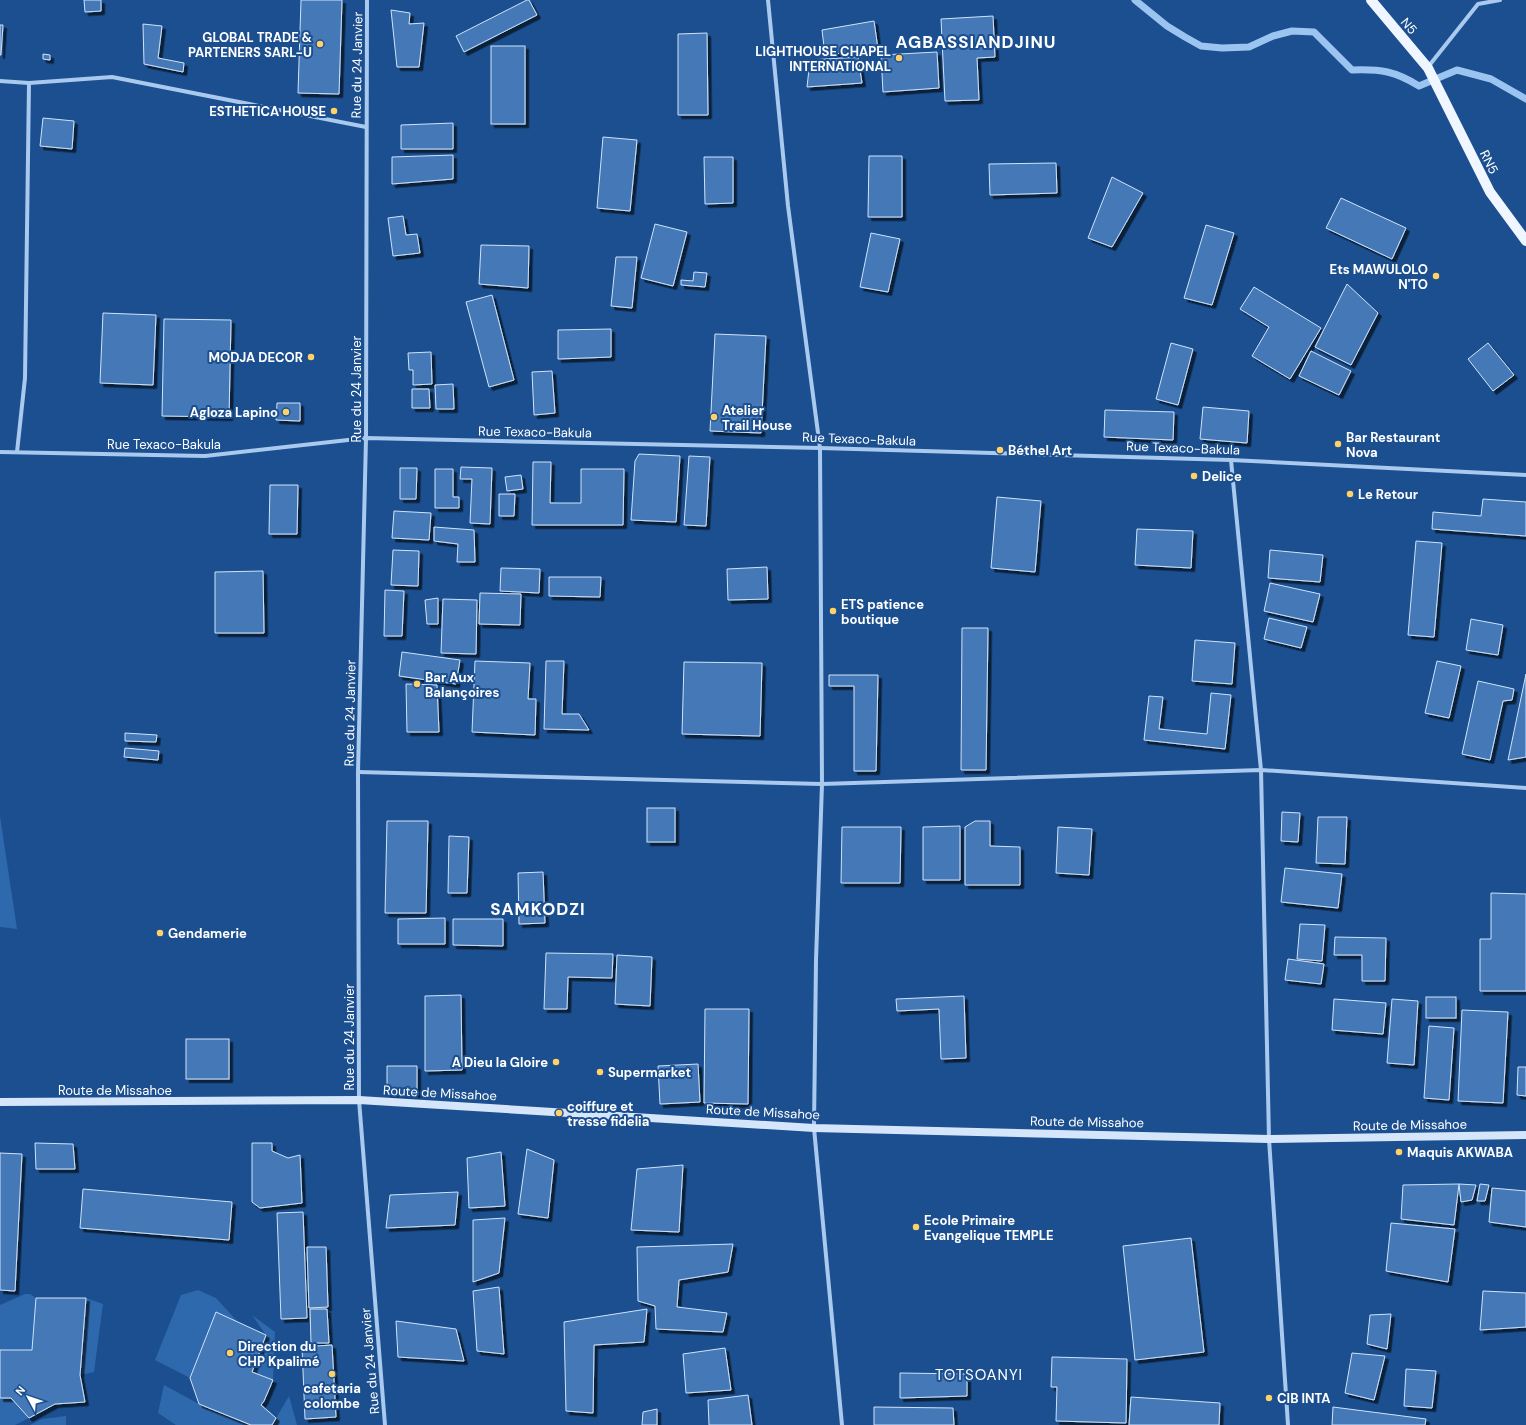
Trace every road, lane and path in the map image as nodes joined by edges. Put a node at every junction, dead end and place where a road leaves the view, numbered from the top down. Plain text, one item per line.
1 (367, 0) edge
2 (768, 0) edge
3 (1371, 0) edge
4 (1500, 0) edge
5 (1428, 68) junction
6 (0, 81) edge
7 (29, 83) junction
8 (366, 127) junction
9 (1526, 240) edge
10 (366, 438) junction
11 (820, 448) junction
12 (0, 452) edge
13 (18, 452) junction
14 (1231, 460) junction
15 (1526, 475) edge
16 (1261, 770) junction
17 (358, 772) junction
18 (822, 784) junction
19 (1526, 788) edge
20 (359, 1100) junction
21 (0, 1102) edge
22 (814, 1128) junction
23 (1526, 1135) edge
24 (1269, 1139) junction
25 (385, 1425) edge
26 (842, 1425) edge
27 (1288, 1425) edge

1 - 8 street, Rue du 24 Janvier
2 - 11 street
3 - 5 main road, N5 / N5
4 - 5 street
5 - 9 main road, RN5 / N5
6 - 7 street
7 - 8 street
7 - 13 street
8 - 10 street, Rue du 24 Janvier
10 - 11 street, Rue Texaco-Bakula
10 - 13 street, Rue Texaco-Bakula
10 - 17 street, Rue du 24 Janvier
11 - 14 street, Rue Texaco-Bakula
11 - 18 street
12 - 13 street, Rue Texaco-Bakula
14 - 15 street, Rue Texaco-Bakula
14 - 16 street
16 - 18 street
16 - 19 street
16 - 24 street
17 - 18 street
17 - 20 street, Rue du 24 Janvier
18 - 22 street
20 - 21 main road, Route de Missahoe
20 - 22 main road, Route de Missahoe
20 - 25 street, Rue du 24 Janvier
22 - 24 main road, Route de Missahoe
22 - 26 street
23 - 24 main road, Route de Missahoe
24 - 27 street

